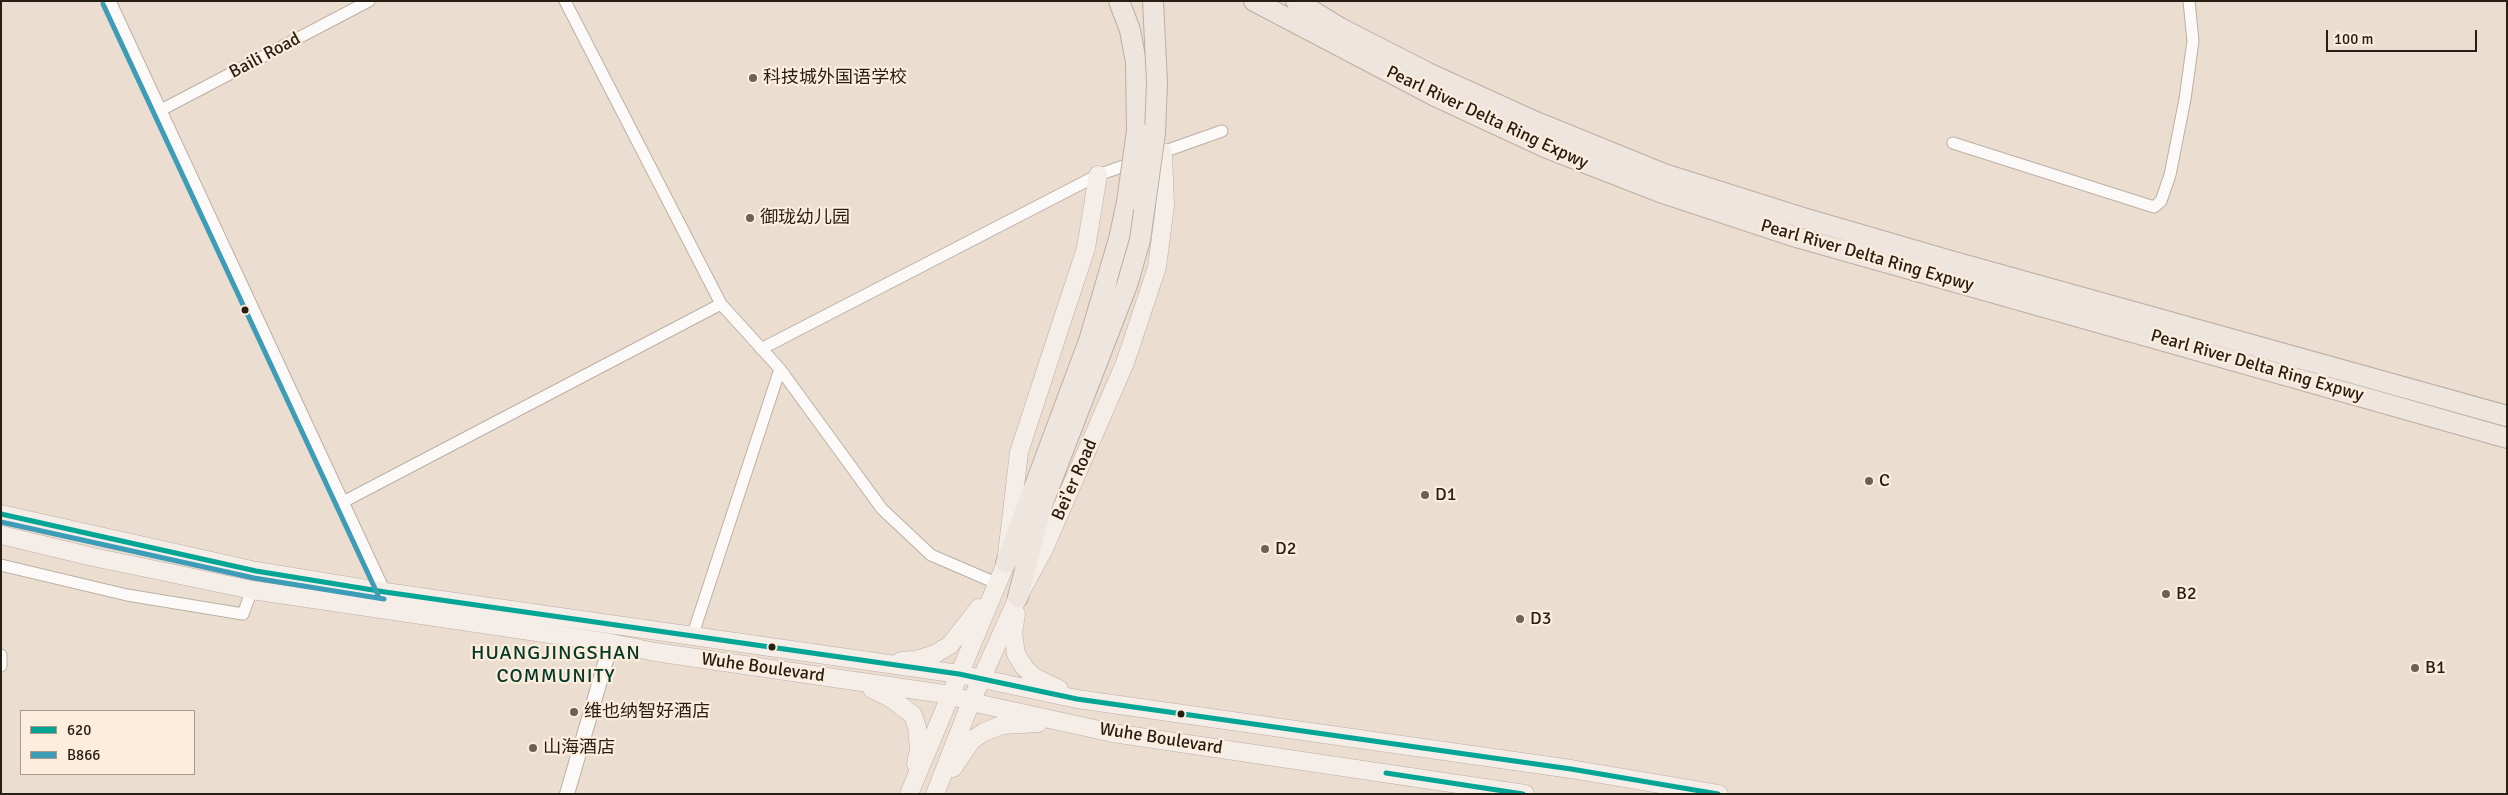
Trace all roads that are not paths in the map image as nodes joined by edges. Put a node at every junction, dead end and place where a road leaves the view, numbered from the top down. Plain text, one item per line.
1 (110, 1) edge
2 (369, 1) edge
3 (565, 1) edge
4 (1119, 1) edge
5 (1153, 1) edge
6 (1254, 1) edge
7 (1296, 1) edge
8 (2189, 1) edge
9 (161, 110) junction
10 (1222, 131) dead end
11 (1953, 143) dead end
12 (1163, 152) junction
13 (1098, 175) junction
14 (721, 304) junction
15 (761, 348) junction
16 (780, 369) junction
17 (2507, 416) edge
18 (2507, 438) edge
19 (343, 502) junction
20 (1, 514) edge
21 (1, 535) edge
22 (1006, 563) junction
23 (1, 565) edge
24 (996, 583) junction
25 (252, 590) junction
26 (385, 592) junction
27 (1018, 596) junction
28 (692, 637) junction
29 (611, 643) junction
30 (1, 656) edge
31 (873, 663) junction
32 (1, 666) edge
33 (959, 674) junction
34 (983, 680) junction
35 (858, 682) junction
36 (951, 695) junction
37 (1077, 698) junction
38 (971, 702) junction
39 (1061, 722) junction
40 (910, 791) edge
41 (567, 794) edge
42 (936, 794) edge
43 (1525, 794) edge
44 (1719, 794) edge

1 - 9 street
2 - 9 street, Baili Road
3 - 14 street
4 - 22 highway, bridge
5 - 27 highway, bridge
6 - 18 highway, Pearl River Delta Ring Expwy
7 - 17 highway, Pearl River Delta Ring Expwy
8 - 11 street
9 - 19 street
10 - 12 street
12 - 13 street
12 - 27 main road, Bei'er Road
13 - 15 street
13 - 22 main road
14 - 15 street
14 - 19 street
15 - 16 street
16 - 24 street
16 - 28 street
19 - 26 street
20 - 26 main road, Wuhe Boulevard
21 - 25 main road, Wuhe Boulevard
22 - 24 main road
23 - 25 street
24 - 31 main road
24 - 33 main road
25 - 29 main road, Wuhe Boulevard
26 - 28 main road, Wuhe Boulevard
27 - 34 main road, Bei'er Road
27 - 37 main road
28 - 31 main road, Wuhe Boulevard
29 - 35 main road, Wuhe Boulevard
29 - 41 street
30 - 32 street
31 - 33 main road, Wuhe Boulevard
33 - 34 main road, Wuhe Boulevard
33 - 36 main road
34 - 37 main road, Wuhe Boulevard
34 - 38 main road, Bei'er Road
35 - 36 main road, Wuhe Boulevard
35 - 40 main road
36 - 38 main road, Wuhe Boulevard
36 - 40 main road
37 - 44 main road, Wuhe Boulevard
38 - 39 main road, Wuhe Boulevard
38 - 42 main road, Bei'er Road
39 - 42 main road
39 - 43 main road, Wuhe Boulevard

